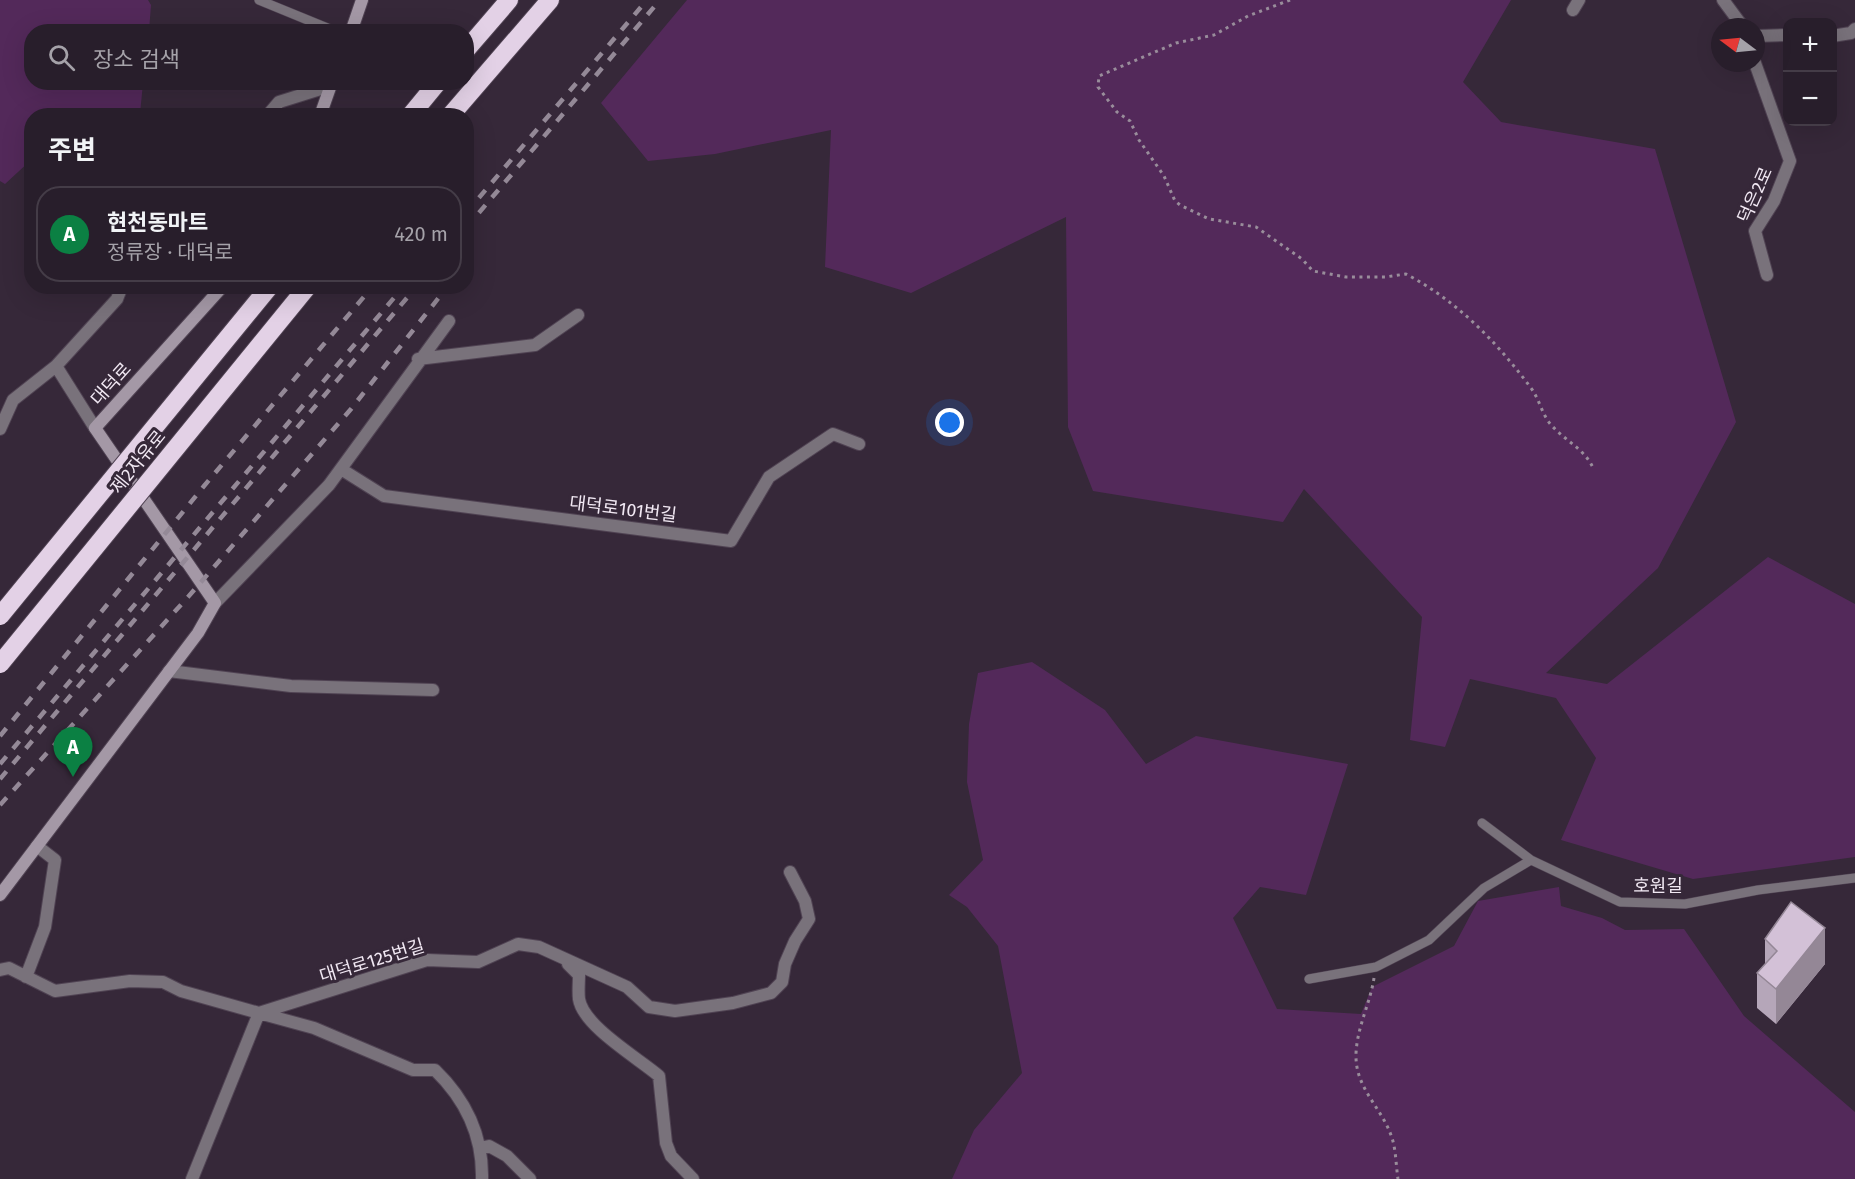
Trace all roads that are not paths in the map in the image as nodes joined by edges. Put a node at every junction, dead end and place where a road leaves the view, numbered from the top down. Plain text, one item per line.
1 (259, 0) edge
2 (362, 0) edge
3 (509, 0) edge
4 (550, 0) edge
5 (1723, 0) edge
6 (1736, 18) edge
7 (318, 24) edge
8 (354, 24) edge
9 (1855, 29) edge
10 (1783, 35) edge
11 (1837, 35) edge
12 (1765, 36) edge
13 (474, 41) edge
14 (1758, 72) edge
15 (474, 88) edge
16 (314, 90) edge
17 (329, 90) edge
18 (431, 90) edge
19 (472, 90) edge
20 (274, 108) edge
21 (323, 108) edge
22 (417, 108) edge
23 (457, 108) edge
24 (1767, 275) dead end
25 (119, 294) edge
26 (216, 294) edge
27 (263, 294) edge
28 (301, 294) edge
29 (578, 315) dead end
30 (448, 321) dead end
31 (418, 359) junction
32 (56, 366) junction
33 (1, 425) edge
34 (95, 428) junction
35 (859, 444) dead end
36 (340, 469) junction
37 (215, 603) junction
38 (0, 616) edge
39 (0, 663) edge
40 (169, 671) junction
41 (433, 690) dead end
42 (1482, 823) dead end
43 (37, 846) junction
44 (1531, 860) junction
45 (790, 872) dead end
46 (1855, 878) edge
47 (0, 895) edge
48 (563, 959) junction
49 (0, 970) edge
50 (26, 977) junction
51 (1308, 979) dead end
52 (259, 1013) junction
53 (480, 1148) junction
54 (192, 1179) edge
55 (482, 1179) edge
56 (530, 1179) edge
57 (693, 1179) edge

1 - 7 lane
2 - 8 street
3 - 13 highway
4 - 15 highway
5 - 6 street
9 - 11 street
10 - 12 street
14 - 24 street, 덕은2로
16 - 20 street
17 - 21 street
18 - 22 highway
19 - 23 highway
25 - 32 street
26 - 34 street, 대덕로
27 - 38 highway, 제2자유로, bridge
28 - 39 highway, 제2자유로, bridge
29 - 31 street
30 - 31 street
31 - 36 street
32 - 33 street
32 - 34 street
34 - 37 street, 대덕로
35 - 36 street, 대덕로101번길
36 - 37 street
37 - 40 street
40 - 41 street
40 - 43 street
42 - 44 lane, 호원길
43 - 47 street
43 - 50 street
44 - 46 lane, 호원길
44 - 51 lane
45 - 48 street, 대덕로125번길
48 - 52 street, 대덕로125번길
48 - 57 street
49 - 50 street
50 - 52 street
52 - 53 street
52 - 54 street
53 - 55 street
53 - 56 street

